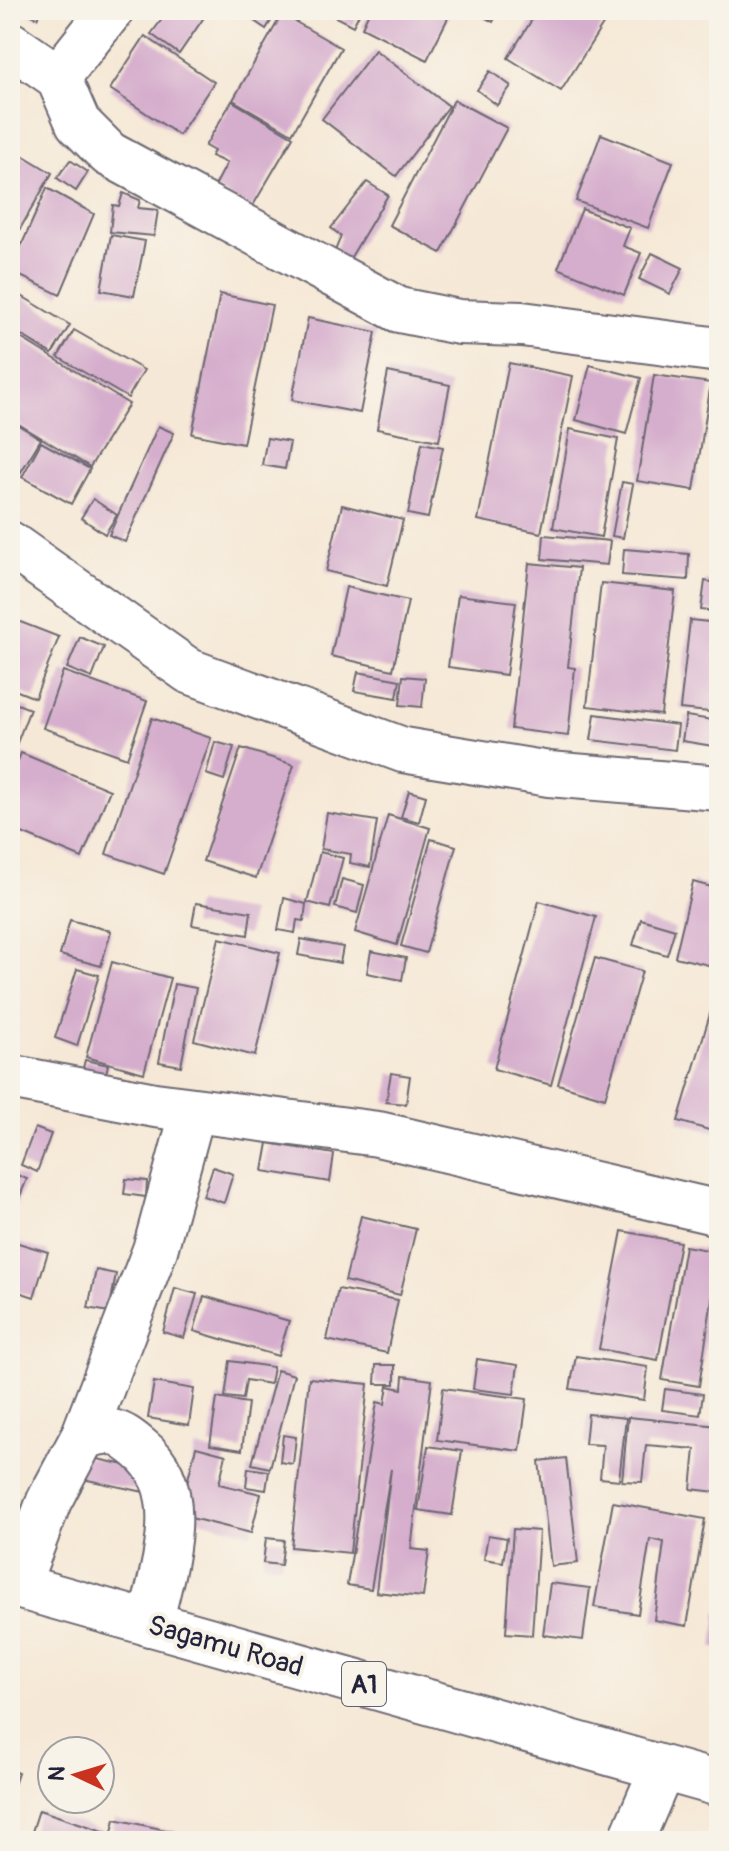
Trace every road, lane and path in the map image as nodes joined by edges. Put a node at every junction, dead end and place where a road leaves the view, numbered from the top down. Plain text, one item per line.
1 (111, 10) edge
2 (10, 44) edge
3 (58, 77) junction
4 (719, 350) edge
5 (10, 544) edge
6 (719, 788) edge
7 (10, 1077) edge
8 (193, 1111) junction
9 (719, 1213) edge
10 (83, 1437) junction
11 (13, 1585) edge
12 (150, 1624) junction
13 (662, 1769) junction
14 (719, 1784) edge
15 (631, 1841) edge

1 - 3 main road
2 - 3 main road
3 - 4 main road
5 - 6 main road
7 - 8 main road
8 - 9 main road
8 - 10 main road
10 - 11 main road
10 - 12 main road
11 - 12 main road, Sagamu Road / A1
12 - 13 main road, Sagamu Road / A1
13 - 14 main road, Sagamu Road / A1
13 - 15 main road

